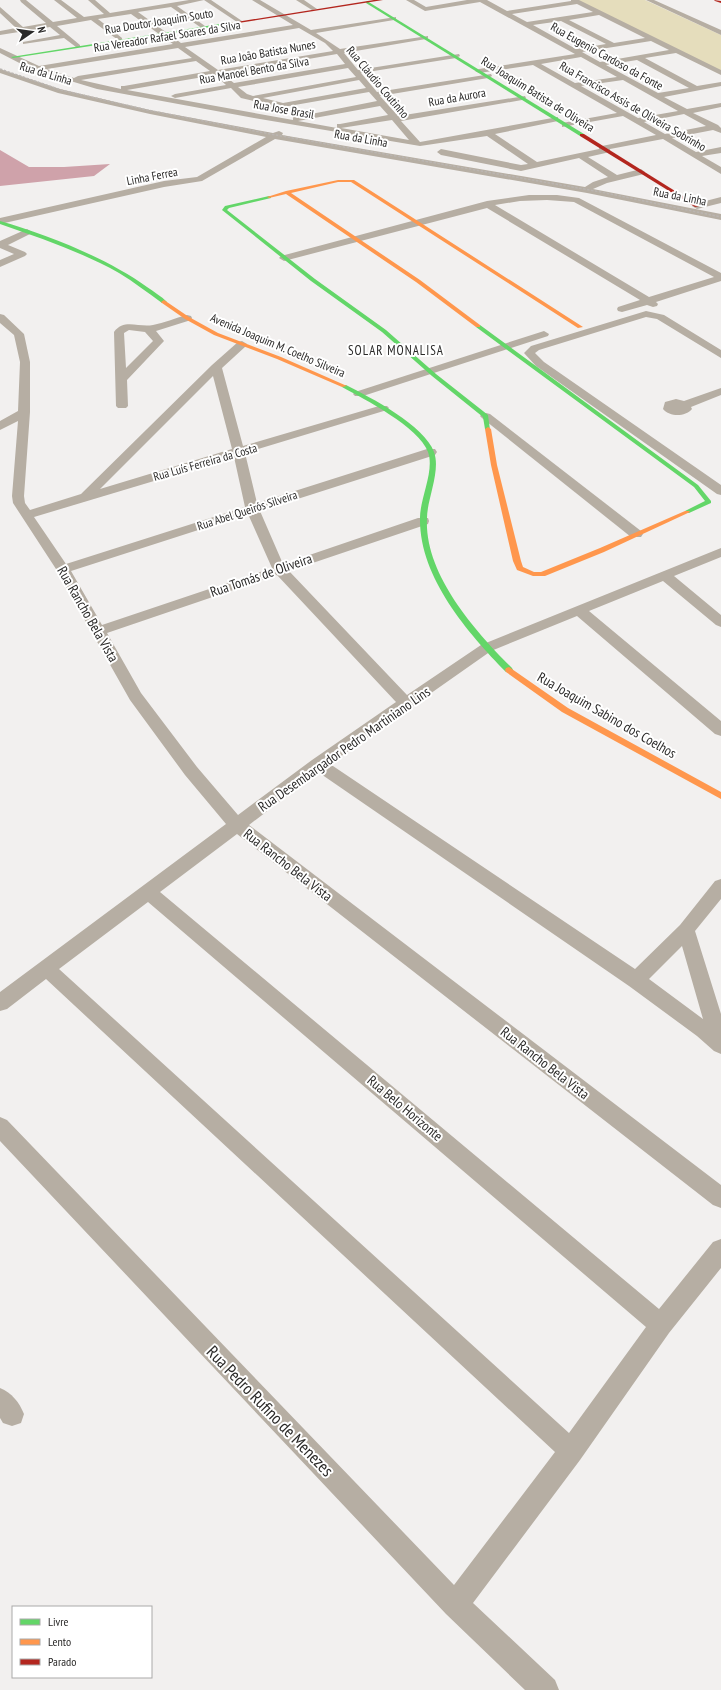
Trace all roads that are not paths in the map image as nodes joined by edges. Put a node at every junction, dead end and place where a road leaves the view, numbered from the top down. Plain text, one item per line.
1 (24, 0) edge
2 (57, 0) edge
3 (91, 0) edge
4 (196, 0) edge
5 (207, 0) edge
6 (255, 0) edge
7 (299, 0) edge
8 (381, 0) edge
9 (409, 0) edge
10 (480, 0) edge
11 (528, 0) edge
12 (649, 0) edge
13 (716, 0) edge
14 (149, 1) dead end
15 (576, 1) edge
16 (15, 2) dead end
17 (350, 2) edge
18 (367, 2) junction
19 (721, 2) edge
20 (8, 4) dead end
21 (129, 5) dead end
22 (170, 5) junction
23 (0, 7) edge
24 (542, 7) junction
25 (314, 9) junction
26 (136, 11) junction
27 (505, 13) junction
28 (599, 13) junction
29 (109, 15) junction
30 (279, 15) junction
31 (92, 18) junction
32 (394, 18) junction
33 (563, 19) junction
34 (83, 20) junction
35 (239, 21) junction
36 (52, 24) junction
37 (526, 24) junction
38 (300, 26) junction
39 (203, 27) junction
40 (412, 28) junction
41 (21, 29) junction
42 (5, 31) edge
43 (396, 31) dead end
44 (309, 32) junction
45 (163, 33) junction
46 (721, 33) edge
47 (66, 36) junction
48 (426, 37) junction
49 (120, 39) junction
50 (652, 39) junction
51 (25, 43) junction
52 (613, 45) junction
53 (78, 46) junction
54 (178, 46) junction
55 (0, 50) edge
56 (338, 51) junction
57 (677, 52) junction
58 (36, 53) junction
59 (579, 53) junction
60 (456, 56) junction
61 (13, 57) junction
62 (639, 58) junction
63 (197, 59) junction
64 (533, 62) junction
65 (600, 64) junction
66 (256, 65) junction
67 (350, 66) junction
68 (38, 68) junction
69 (0, 71) edge
70 (479, 71) junction
71 (216, 72) junction
72 (721, 73) edge
73 (269, 75) dead end
74 (358, 75) junction
75 (488, 76) junction
76 (624, 78) junction
77 (70, 79) junction
78 (721, 84) edge
79 (574, 85) junction
80 (234, 86) junction
81 (114, 89) junction
82 (697, 89) junction
83 (372, 93) junction
84 (656, 96) junction
85 (161, 98) junction
86 (255, 98) junction
87 (522, 98) junction
88 (237, 100) dead end
89 (223, 102) dead end
90 (381, 103) junction
91 (202, 105) junction
92 (282, 105) junction
93 (721, 105) edge
94 (455, 109) junction
95 (686, 111) junction
96 (244, 114) junction
97 (623, 114) junction
98 (465, 116) dead end
99 (395, 118) junction
100 (555, 119) junction
101 (284, 121) junction
102 (635, 121) junction
103 (297, 123) junction
104 (565, 124) junction
105 (328, 128) junction
106 (718, 129) edge
107 (488, 133) junction
108 (275, 136) junction
109 (665, 137) junction
110 (416, 143) junction
111 (604, 149) junction
112 (721, 150) edge
113 (441, 152) dead end
114 (695, 155) junction
115 (581, 156) junction
116 (535, 165) junction
117 (721, 171) edge
118 (641, 172) junction
119 (616, 178) junction
120 (549, 180) dead end
121 (588, 189) junction
122 (286, 192) junction
123 (721, 200) edge
124 (487, 204) junction
125 (697, 206) joint
126 (721, 217) edge
127 (0, 221) edge
128 (417, 222) junction
129 (27, 232) junction
130 (358, 239) junction
131 (0, 245) edge
132 (284, 258) junction
133 (0, 264) edge
134 (721, 277) edge
135 (721, 282) edge
136 (650, 302) junction
137 (611, 312) dead end
138 (0, 317) edge
139 (187, 318) junction
140 (579, 324) junction
141 (148, 329) junction
142 (242, 344) junction
143 (721, 346) edge
144 (508, 349) junction
145 (721, 355) edge
146 (216, 367) junction
147 (432, 373) junction
148 (122, 378) junction
149 (721, 391) edge
150 (362, 396) junction
151 (684, 405) dead end
152 (122, 406) dead end
153 (383, 408) junction
154 (24, 412) junction
155 (486, 416) junction
156 (0, 426) edge
157 (239, 452) junction
158 (431, 452) junction
159 (721, 491) edge
160 (85, 497) junction
161 (252, 508) junction
162 (26, 515) junction
163 (423, 521) junction
164 (636, 534) junction
165 (721, 552) edge
166 (63, 569) junction
167 (279, 569) junction
168 (664, 575) junction
169 (579, 610) junction
170 (721, 622) edge
171 (99, 631) junction
172 (486, 648) junction
173 (407, 704) junction
174 (721, 730) edge
175 (318, 764) junction
176 (721, 796) edge
177 (237, 825) junction
178 (721, 886) edge
179 (148, 892) junction
180 (686, 930) junction
181 (46, 968) junction
182 (636, 980) junction
183 (0, 1003) edge
184 (0, 1127) edge
185 (721, 1198) edge
186 (721, 1250) edge
187 (661, 1324) junction
188 (571, 1451) junction
189 (455, 1605) junction
190 (544, 1690) edge

1 - 16 street
1 - 36 street
2 - 34 street
3 - 29 street
4 - 22 street
5 - 35 street
6 - 30 street, Rua Cláudio Coutinho
7 - 25 street
8 - 18 street, Rua Doutor Joaquim Souto
9 - 10 street
10 - 27 street, Rua Eugenio Cardoso da Fonte
11 - 24 street
12 - 46 street
13 - 19 street
14 - 22 street
15 - 24 street
15 - 28 street
17 - 18 street, Rua Doutor Joaquim Souto
17 - 25 street, Rua Doutor Joaquim Souto
18 - 32 street, Rua Joaquim Batista de Oliveira
20 - 23 street
21 - 26 street
22 - 26 street
22 - 39 street
23 - 41 street
24 - 27 street
25 - 30 street, Rua Doutor Joaquim Souto
26 - 29 street
26 - 45 street
27 - 37 street, Rua Eugenio Cardoso da Fonte
28 - 33 street
28 - 50 street
29 - 31 street
30 - 35 street, Rua Doutor Joaquim Souto
30 - 38 street, Rua Cláudio Coutinho
31 - 34 street
31 - 49 street
32 - 40 street, Rua Joaquim Batista de Oliveira
32 - 44 street
33 - 37 street
33 - 52 street
34 - 36 street
35 - 39 street, Rua Doutor Joaquim Souto
36 - 41 street
36 - 47 street
37 - 59 street, Rua Eugenio Cardoso da Fonte
38 - 44 street, Rua Cláudio Coutinho
38 - 54 street, Rua Vereador Rafael Soares da Silva
39 - 45 street, Rua Doutor Joaquim Souto
40 - 43 street
40 - 48 street, Rua Joaquim Batista de Oliveira
41 - 42 street
42 - 51 street
44 - 56 street, Rua Cláudio Coutinho
45 - 49 street, Rua Doutor Joaquim Souto
45 - 54 street
47 - 51 street
47 - 53 street
48 - 56 street, Rua João Batista Nunes
48 - 60 street, Rua Joaquim Batista de Oliveira
49 - 53 street, Rua Doutor Joaquim Souto
50 - 52 street
50 - 57 street
51 - 58 street
52 - 59 street
53 - 58 street, Rua Doutor Joaquim Souto
54 - 63 street
54 - 68 street, Rua Vereador Rafael Soares da Silva
55 - 61 street, Rua Jose Brasil
56 - 66 street, Rua João Batista Nunes
56 - 67 street, Rua Cláudio Coutinho
57 - 62 street
57 - 72 street
58 - 61 street, Rua Doutor Joaquim Souto
59 - 64 street
59 - 65 street, Rua Eugenio Cardoso da Fonte
60 - 70 street, Rua Joaquim Batista de Oliveira
60 - 74 street
61 - 68 street, Rua Jose Brasil
62 - 65 street
62 - 82 street
63 - 71 street
63 - 77 street
64 - 70 street
64 - 79 street, Rua Francisco Assis de Oliveira Sobrinho
65 - 76 street, Rua Eugenio Cardoso da Fonte
66 - 71 street, Rua João Batista Nunes
66 - 73 street
67 - 74 street, Rua Cláudio Coutinho
67 - 80 street, Rua Manoel Bento da Silva
68 - 77 street, Rua Jose Brasil
69 - 108 street, Rua da Linha
70 - 75 street, Rua Joaquim Batista de Oliveira
71 - 80 street
71 - 81 street, Rua João Batista Nunes
74 - 83 street, Rua Cláudio Coutinho
74 - 86 street
75 - 83 street
75 - 87 street, Rua Joaquim Batista de Oliveira
76 - 79 street
76 - 84 street, Rua Eugenio Cardoso da Fonte
77 - 81 street, Rua Jose Brasil
78 - 82 street
79 - 97 street, Rua Francisco Assis de Oliveira Sobrinho
80 - 85 street, Rua Manoel Bento da Silva
80 - 86 street
81 - 85 street, Rua Jose Brasil
82 - 84 street
83 - 90 street, Rua Cláudio Coutinho
83 - 92 street
84 - 95 street, Rua Eugenio Cardoso da Fonte
85 - 91 street, Rua Jose Brasil
86 - 88 street
86 - 92 street
87 - 94 street, Rua da Aurora
87 - 100 street, Rua Joaquim Batista de Oliveira
89 - 91 street
90 - 99 street, Rua Cláudio Coutinho
90 - 101 street
91 - 96 street, Rua Jose Brasil
92 - 96 street
93 - 95 street
94 - 98 street
94 - 99 street, Rua da Aurora
95 - 102 street
95 - 106 street, Rua Eugenio Cardoso da Fonte
96 - 101 street, Rua Jose Brasil
97 - 102 street, Rua Francisco Assis de Oliveira Sobrinho
97 - 104 street
99 - 105 street, Rua da Aurora
99 - 110 street, Rua Cláudio Coutinho
100 - 104 street, Rua Joaquim Batista de Oliveira
100 - 107 street, Rua Jose Brasil
101 - 103 street, Rua Jose Brasil
102 - 109 street, Rua Francisco Assis de Oliveira Sobrinho
103 - 105 street, Rua Jose Brasil
103 - 108 street, Linha Ferrea
104 - 111 street, Rua Joaquim Batista de Oliveira
105 - 110 street, Rua Jose Brasil
106 - 109 street
107 - 110 street, Rua Jose Brasil
107 - 116 street
108 - 121 street, Rua da Linha
108 - 127 street, Linha Ferrea
109 - 111 street
109 - 114 street, Rua Francisco Assis de Oliveira Sobrinho
111 - 115 street
111 - 118 street, Rua Joaquim Batista de Oliveira
112 - 114 street
113 - 116 street
114 - 117 street, Rua Francisco Assis de Oliveira Sobrinho
115 - 116 street
115 - 119 street
118 - 119 street
118 - 125 street, Rua Joaquim Batista de Oliveira
119 - 121 street
120 - 121 street
121 - 126 street, Rua da Linha
122 - 128 street
122 - 130 street
122 - 132 street
123 - 125 street
124 - 128 street
124 - 134 street
124 - 136 street
127 - 129 street, Avenida Joaquim M. Coelho Silveira
128 - 130 street
128 - 140 street
129 - 131 street
129 - 139 street, Avenida Joaquim M. Coelho Silveira
130 - 132 street
130 - 144 street
131 - 133 street
132 - 147 street
134 - 136 street
135 - 136 street
136 - 137 street
136 - 140 street
136 - 143 street
138 - 154 street, Rua Rancho Bela Vista
139 - 141 street
139 - 142 street, Avenida Joaquim M. Coelho Silveira
140 - 144 street
140 - 144 street
141 - 148 street
141 - 148 street
142 - 146 street
142 - 150 street, Avenida Joaquim M. Coelho Silveira
144 - 147 street
144 - 164 street
145 - 159 street
146 - 157 street
146 - 160 street
147 - 150 street
147 - 155 street
148 - 152 street
149 - 151 street
150 - 153 street, Avenida Joaquim M. Coelho Silveira
153 - 157 street, Rua Luís Ferreira da Costa
153 - 158 street, Avenida Joaquim M. Coelho Silveira
154 - 156 street
154 - 162 street, Rua Rancho Bela Vista
155 - 164 street
155 - 164 street
157 - 160 street, Rua Luís Ferreira da Costa
157 - 161 street
158 - 161 street, Rua Abel Queirós Silveira
158 - 163 street
160 - 162 street, Rua Luís Ferreira da Costa
161 - 166 street, Rua Abel Queirós Silveira
161 - 167 street
162 - 166 street, Rua Rancho Bela Vista
163 - 167 street, Rua Tomás de Oliveira
163 - 172 street
165 - 168 street, Rua Desembargador Pedro Martiniano Lins
166 - 171 street, Rua Rancho Bela Vista
167 - 171 street, Rua Tomás de Oliveira
167 - 173 street
168 - 169 street, Rua Desembargador Pedro Martiniano Lins
168 - 170 street
169 - 172 street, Rua Desembargador Pedro Martiniano Lins
169 - 174 street
171 - 177 street, Rua Rancho Bela Vista
172 - 173 street, Rua Desembargador Pedro Martiniano Lins
172 - 176 street, Rua Joaquim Sabino dos Coelhos
173 - 175 street, Rua Desembargador Pedro Martiniano Lins
175 - 177 street, Rua Desembargador Pedro Martiniano Lins
175 - 182 street
177 - 179 street, Rua Desembargador Pedro Martiniano Lins
177 - 185 street, Rua Rancho Bela Vista
178 - 180 street
179 - 181 street, Rua Desembargador Pedro Martiniano Lins
179 - 187 street, Rua Belo Horizonte
180 - 182 street
180 - 182 street
181 - 183 street, Rua Desembargador Pedro Martiniano Lins
181 - 188 street
184 - 189 street, Rua Pedro Rufino de Menezes
186 - 187 street
187 - 188 street
188 - 189 street
189 - 190 street, Rua Pedro Rufino de Menezes

